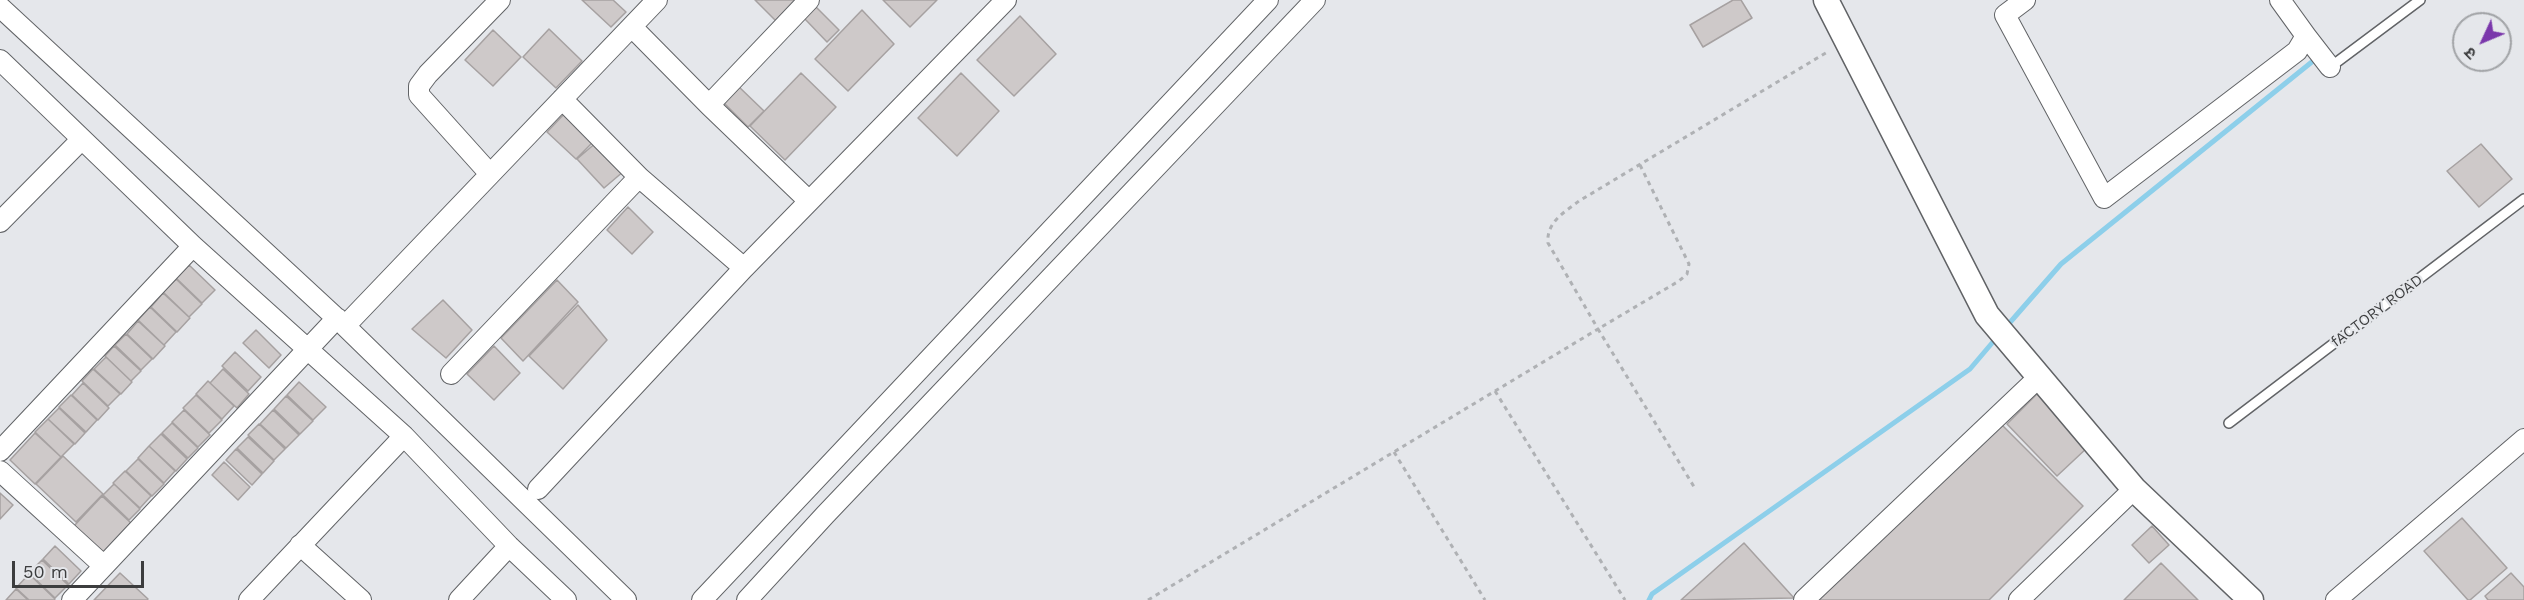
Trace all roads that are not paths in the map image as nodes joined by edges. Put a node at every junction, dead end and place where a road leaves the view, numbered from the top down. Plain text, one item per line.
1 (500, 0) edge
2 (657, 0) edge
3 (809, 0) edge
4 (1006, 0) edge
5 (1268, 0) edge
6 (1316, 0) edge
7 (1826, 0) edge
8 (2025, 0) edge
9 (2280, 0) edge
10 (2420, 0) edge
11 (0, 8) edge
12 (632, 27) junction
13 (2323, 55) junction
14 (0, 60) edge
15 (562, 99) junction
16 (709, 105) junction
17 (82, 139) junction
18 (490, 174) junction
19 (639, 177) junction
20 (2524, 199) edge
21 (809, 201) junction
22 (0, 222) edge
23 (193, 246) junction
24 (1016, 266) junction
25 (744, 268) junction
26 (1042, 289) junction
27 (341, 322) junction
28 (307, 349) junction
29 (451, 374) dead end
30 (2038, 378) junction
31 (2229, 423) dead end
32 (404, 436) junction
33 (2524, 439) edge
34 (0, 451) edge
35 (0, 471) edge
36 (538, 489) dead end
37 (2134, 489) junction
38 (300, 545) junction
39 (509, 546) junction
40 (104, 566) junction
41 (2242, 597) edge
42 (72, 600) edge
43 (249, 600) edge
44 (361, 600) edge
45 (459, 600) edge
46 (566, 600) edge
47 (626, 600) edge
48 (702, 600) edge
49 (747, 600) edge
50 (1804, 600) edge
51 (2019, 600) edge
52 (2336, 600) edge

1 - 18 street
2 - 12 street
3 - 16 street
4 - 21 street
5 - 24 street
6 - 26 street
7 - 30 street
8 - 13 street
9 - 13 street
10 - 13 lane
11 - 27 street
12 - 15 street
12 - 16 street
14 - 17 street
15 - 18 street
15 - 19 street
16 - 21 street
17 - 22 street
17 - 23 street
18 - 27 street
19 - 25 street
19 - 29 street
20 - 31 lane, fACTORY ROAD
21 - 25 street
23 - 28 street
23 - 34 street
24 - 26 street
24 - 48 street
25 - 36 street
26 - 49 street
27 - 28 street
27 - 47 street
28 - 32 street
28 - 40 street
30 - 37 street
30 - 50 street
32 - 38 street
32 - 39 street
33 - 52 street
35 - 40 street
37 - 41 street
37 - 51 street
38 - 43 street
38 - 44 street
39 - 45 street
39 - 46 street
40 - 42 street

